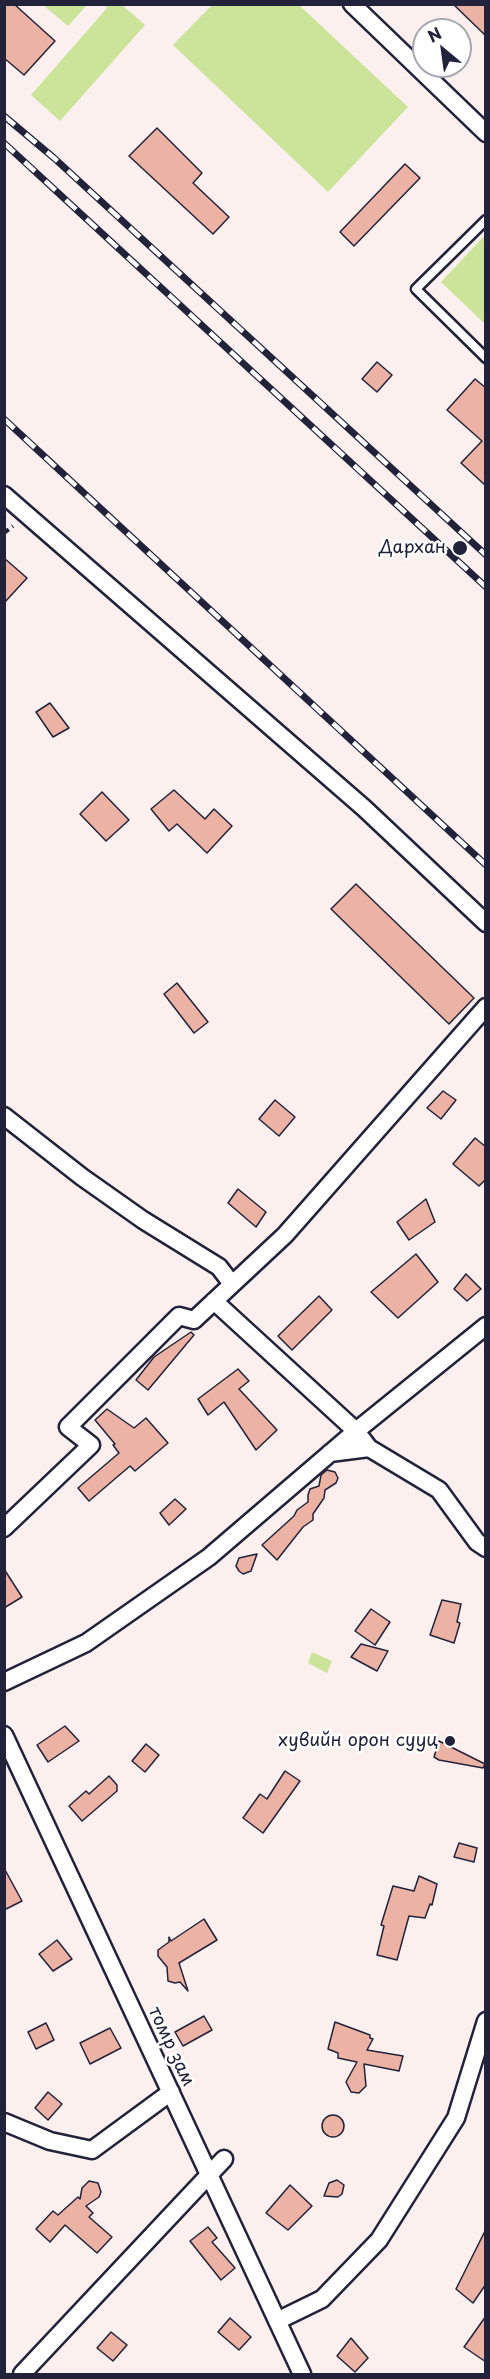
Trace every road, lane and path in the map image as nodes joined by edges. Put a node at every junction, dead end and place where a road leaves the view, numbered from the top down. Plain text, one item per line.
1 (352, 4) edge
2 (486, 133) edge
3 (486, 219) edge
4 (486, 358) edge
5 (4, 495) edge
6 (486, 922) edge
7 (486, 1007) edge
8 (4, 1116) edge
9 (232, 1284) junction
10 (214, 1301) junction
11 (486, 1326) edge
12 (356, 1431) junction
13 (369, 1448) junction
14 (330, 1453) junction
15 (4, 1528) edge
16 (486, 1548) edge
17 (4, 1682) edge
18 (4, 1735) edge
19 (486, 2021) edge
20 (171, 2092) junction
21 (4, 2122) edge
22 (224, 2159) dead end
23 (209, 2175) junction
24 (278, 2321) junction
25 (22, 2374) edge
26 (302, 2374) edge

1 - 2 street
3 - 4 lane
5 - 6 street
7 - 9 street
8 - 9 street
9 - 10 street
10 - 12 street
10 - 15 street
11 - 12 street
12 - 13 street
12 - 14 street
13 - 14 street
13 - 16 street
14 - 17 street
18 - 20 street, томр зам
19 - 24 street
20 - 21 street
20 - 23 street, томр зам
22 - 23 street
23 - 24 street, томр зам
23 - 25 street
24 - 26 street, томр зам

